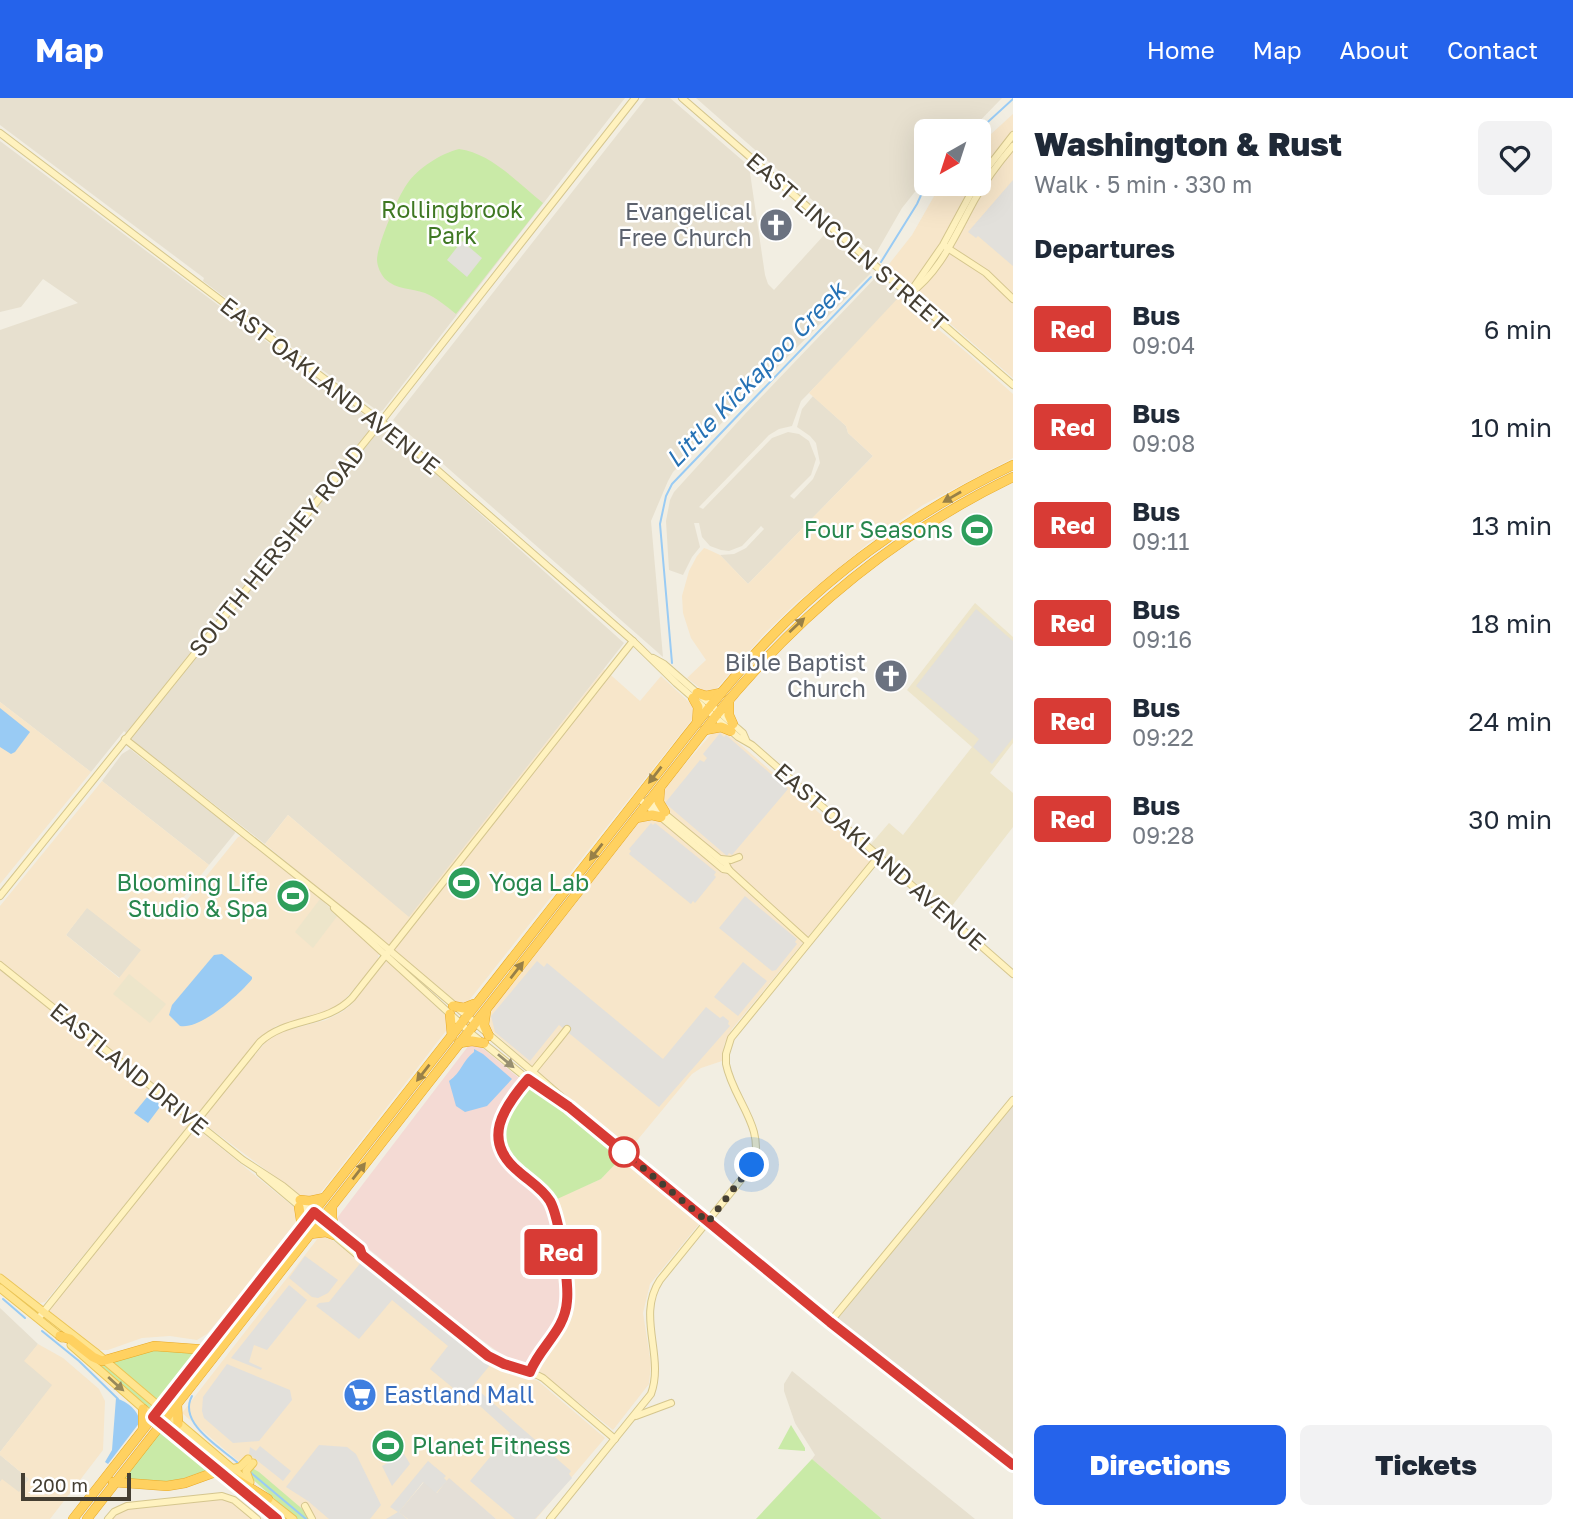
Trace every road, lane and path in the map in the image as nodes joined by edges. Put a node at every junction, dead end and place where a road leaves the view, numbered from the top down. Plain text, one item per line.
1 (635, 98) edge
2 (682, 98) edge
3 (0, 133) edge
4 (1013, 135) edge
5 (1013, 146) edge
6 (991, 164) edge
7 (970, 196) edge
8 (946, 247) junction
9 (908, 295) junction
10 (1013, 299) edge
11 (1013, 386) edge
12 (382, 421) junction
13 (1013, 465) edge
14 (1013, 477) edge
15 (633, 641) junction
16 (720, 693) junction
17 (695, 695) junction
18 (729, 700) junction
19 (713, 711) junction
20 (696, 723) junction
21 (732, 727) junction
22 (705, 730) junction
23 (125, 739) junction
24 (661, 787) junction
25 (639, 796) junction
26 (648, 803) junction
27 (663, 815) junction
28 (636, 818) junction
29 (703, 845) junction
30 (879, 856) junction
31 (739, 857) dead end
32 (709, 858) junction
33 (719, 859) junction
34 (729, 870) junction
35 (0, 896) edge
36 (808, 942) junction
37 (388, 953) junction
38 (0, 965) edge
39 (1013, 974) edge
40 (479, 1001) junction
41 (487, 1008) junction
42 (452, 1010) junction
43 (468, 1024) junction
44 (567, 1029) dead end
45 (486, 1039) junction
46 (455, 1040) junction
47 (533, 1072) junction
48 (528, 1079) junction
49 (1013, 1100) edge
50 (569, 1107) junction
51 (195, 1122) junction
52 (325, 1197) junction
53 (299, 1204) junction
54 (333, 1205) junction
55 (316, 1217) junction
56 (708, 1222) junction
57 (306, 1230) junction
58 (334, 1232) junction
59 (0, 1278) edge
60 (0, 1287) edge
61 (41, 1314) junction
62 (830, 1322) junction
63 (60, 1336) junction
64 (217, 1336) junction
65 (224, 1344) junction
66 (205, 1351) junction
67 (95, 1352) junction
68 (105, 1361) junction
69 (530, 1372) junction
70 (178, 1402) junction
71 (671, 1403) dead end
72 (143, 1409) junction
73 (156, 1413) junction
74 (168, 1416) junction
75 (635, 1416) junction
76 (161, 1424) junction
77 (178, 1424) junction
78 (143, 1430) junction
79 (615, 1440) junction
80 (1013, 1465) edge
81 (231, 1469) junction
82 (217, 1471) junction
83 (225, 1478) junction
84 (116, 1482) junction
85 (97, 1488) junction
86 (254, 1488) junction
87 (106, 1494) junction
88 (268, 1499) junction
89 (256, 1502) junction
90 (304, 1506) dead end
91 (314, 1518) edge
92 (73, 1519) edge
93 (87, 1519) edge
94 (108, 1519) edge
95 (257, 1519) edge
96 (276, 1519) edge
97 (283, 1519) edge
98 (293, 1519) edge
99 (548, 1519) edge

1 - 12 main road, SOUTH HERSHEY ROAD
2 - 9 main road, EAST LINCOLN STREET
3 - 12 main road, EAST OAKLAND AVENUE
4 - 6 main road
5 - 8 main road
7 - 8 main road
8 - 9 main road
8 - 10 main road
9 - 11 main road, EAST LINCOLN STREET
12 - 15 main road, EAST OAKLAND AVENUE
12 - 23 main road, SOUTH HERSHEY ROAD
13 -> 16 highway
18 -> 14 highway
15 - 17 main road, EAST OAKLAND AVENUE
15 - 37 main road
16 - 17 highway
16 - 19 highway
17 - 19 main road, EAST OAKLAND AVENUE
17 - 20 highway
18 - 19 highway
18 - 21 highway
19 - 20 highway
19 - 21 main road, EAST OAKLAND AVENUE
19 - 22 highway
20 -> 25 highway
21 - 22 highway
21 - 30 main road, EAST OAKLAND AVENUE
22 - 24 highway
23 - 35 main road, SOUTH HERSHEY ROAD
23 - 37 main road
24 - 26 highway
24 - 27 highway
25 - 26 main road
25 -> 40 highway
26 - 27 main road
26 - 28 highway
27 - 28 highway
27 - 29 main road
27 - 32 main road
41 -> 28 highway
29 - 32 main road
29 - 33 main road
30 - 36 main road
30 - 39 main road, EAST OAKLAND AVENUE
31 - 33 main road
32 - 34 main road
33 - 34 main road
34 - 36 main road
36 - 56 main road
37 - 42 main road
37 - 51 main road
38 - 51 main road, EASTLAND DRIVE
40 - 42 highway
40 - 43 highway
41 - 43 highway
41 - 45 highway
42 - 43 main road
42 - 46 highway
43 - 45 main road
43 - 46 highway
44 - 47 main road
45 - 46 highway
45 - 47 main road
45 -> 48 main road
46 -> 52 highway
54 -> 46 highway
47 - 48 main road
47 - 50 main road
48 - 50 main road
48 - 69 main road
49 - 62 main road
50 - 56 main road
51 - 53 main road, EASTLAND DRIVE
51 - 61 main road
52 - 53 highway
52 - 55 highway
53 - 55 main road, EASTLAND DRIVE
53 - 57 highway
54 - 55 highway
54 - 58 highway
55 - 57 highway
55 - 58 main road, EASTLAND DRIVE
56 - 62 main road
56 - 75 main road
57 - 58 highway
57 - 64 highway
57 - 65 highway
58 - 69 main road, EASTLAND DRIVE
59 - 61 main road
60 - 61 main road
61 - 63 main road
61 - 67 main road
62 - 80 main road
63 - 68 highway
63 -> 72 main road
64 - 66 highway
64 - 67 highway
65 - 66 highway
65 - 70 highway
66 - 68 highway
66 - 73 highway
67 - 68 main road
68 - 73 main road
69 - 79 main road, EASTLAND DRIVE
70 - 74 highway
70 - 77 highway
71 - 75 main road
72 - 73 main road
72 - 78 highway
73 - 74 main road
73 - 76 main road
73 - 78 highway
74 - 76 highway
74 - 77 main road
75 - 79 main road
76 - 82 main road
76 - 84 highway
77 - 81 main road
78 - 85 highway
79 - 99 main road
81 - 86 main road
81 - 86 main road
82 - 83 main road
82 - 84 highway
82 - 88 highway
83 - 87 highway
83 - 89 main road
84 - 85 highway
84 - 87 highway
85 - 92 highway
86 - 88 main road
87 - 93 highway
88 - 98 main road
89 - 96 main road
89 - 97 main road
90 - 91 main road
94 - 95 main road

